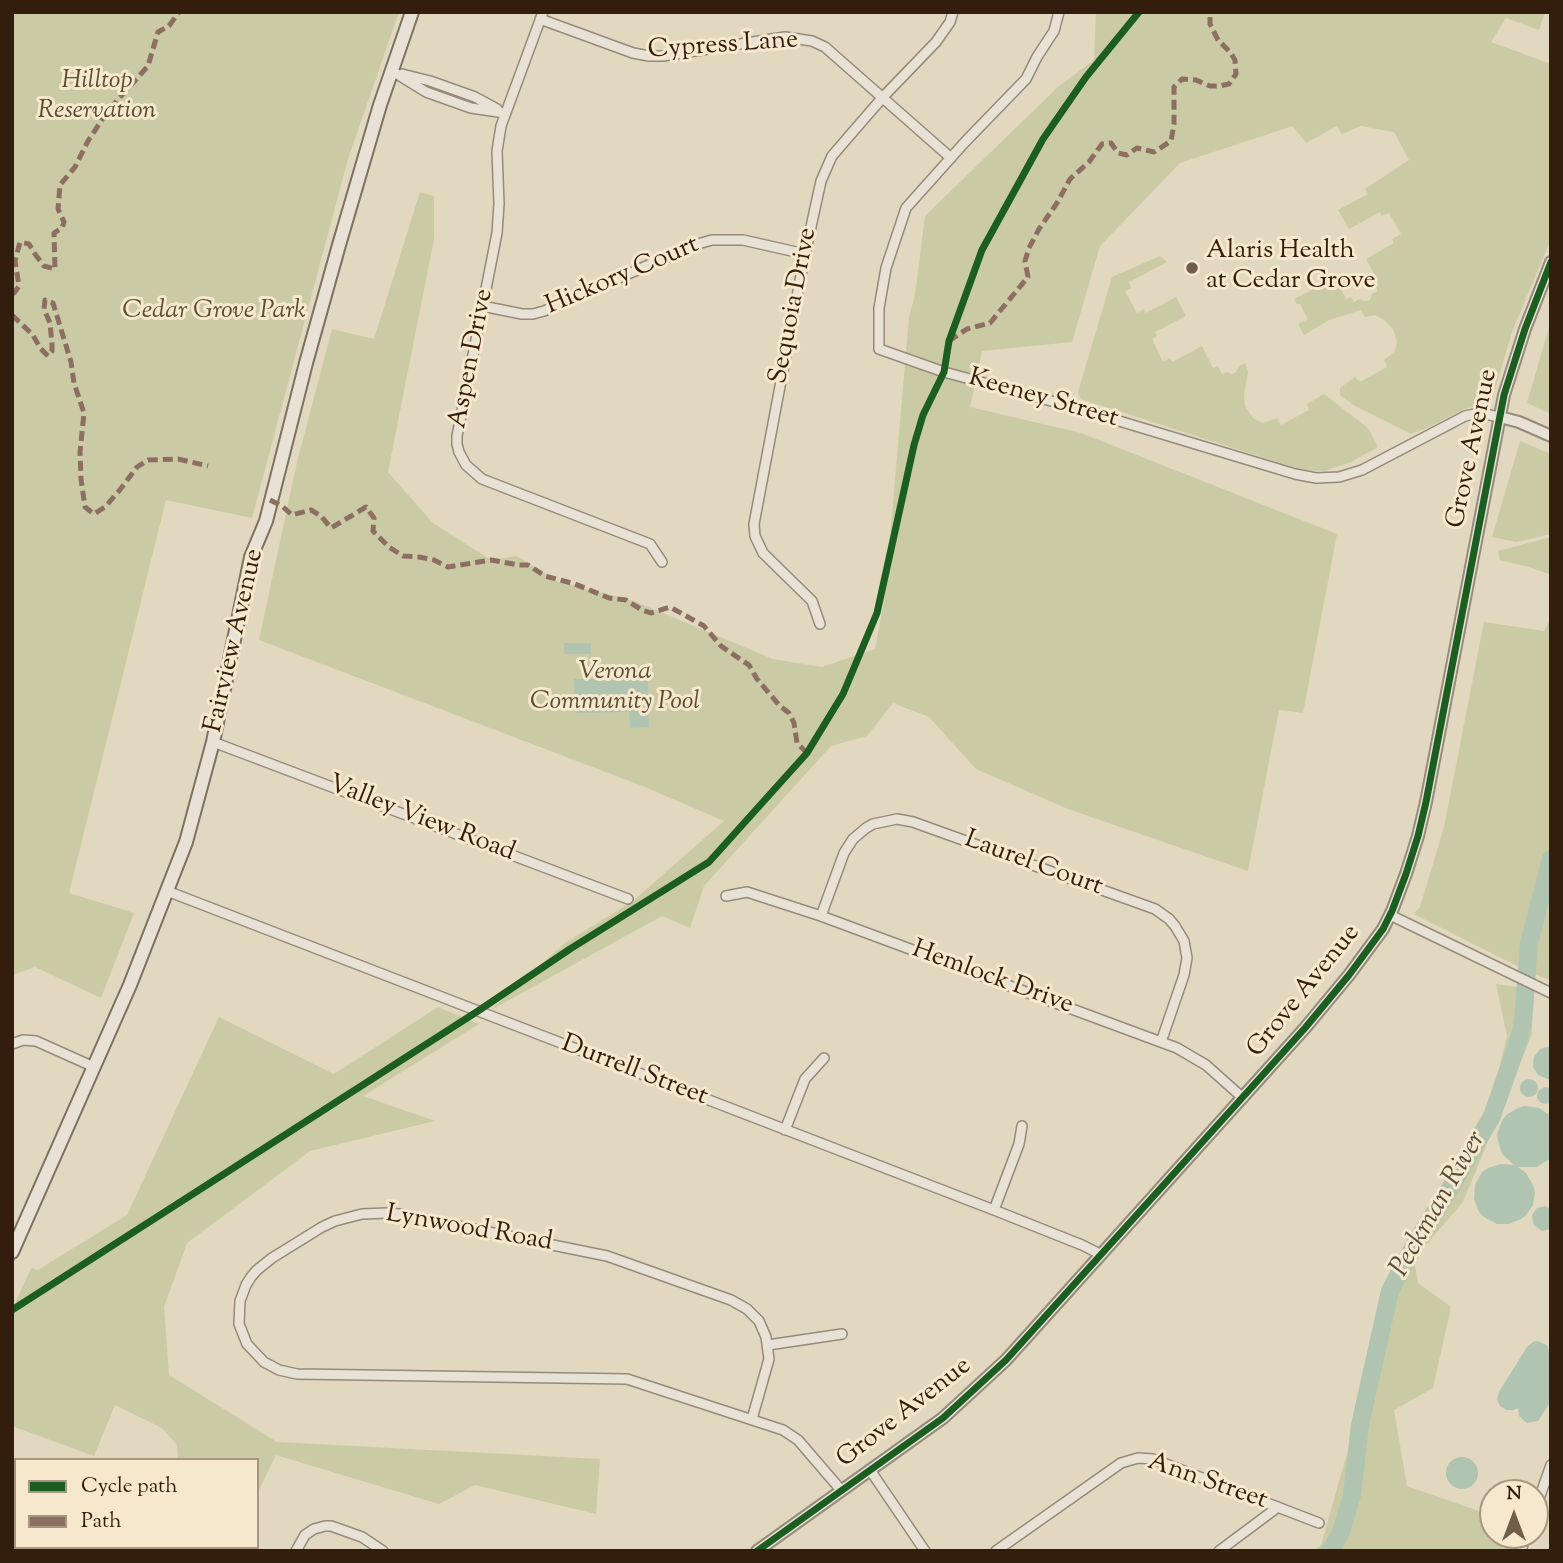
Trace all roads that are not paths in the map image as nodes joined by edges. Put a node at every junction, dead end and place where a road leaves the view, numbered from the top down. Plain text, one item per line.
1 (412, 12) edge
2 (953, 12) edge
3 (1059, 12) edge
4 (542, 16) edge
5 (392, 71) junction
6 (883, 97) junction
7 (505, 113) junction
8 (951, 158) junction
9 (805, 254) junction
10 (1551, 262) edge
11 (482, 306) junction
12 (1500, 417) junction
13 (1551, 436) edge
14 (662, 562) dead end
15 (820, 624) dead end
16 (213, 742) junction
17 (167, 891) junction
18 (726, 896) dead end
19 (628, 898) dead end
20 (1390, 915) junction
21 (821, 916) junction
22 (1551, 993) edge
23 (1161, 1042) junction
24 (12, 1044) edge
25 (824, 1058) dead end
26 (94, 1067) junction
27 (1243, 1098) junction
28 (1023, 1126) dead end
29 (785, 1130) junction
30 (995, 1210) junction
31 (12, 1252) edge
32 (1100, 1254) junction
33 (842, 1334) dead end
34 (768, 1345) junction
35 (751, 1419) junction
36 (870, 1471) junction
37 (841, 1490) junction
38 (1278, 1507) junction
39 (1319, 1523) dead end
40 (296, 1551) edge
41 (383, 1551) edge
42 (757, 1551) edge
43 (925, 1551) edge
44 (996, 1551) edge
45 (1219, 1551) edge

1 - 5 main road, Fairview Avenue
2 - 6 street, Sequoia Drive
3 - 8 street, Keeney Street
4 - 6 street, Cypress Lane
4 - 7 street, Aspen Drive
5 - 7 street
5 - 16 main road, Fairview Avenue
6 - 8 street, Cypress Lane
6 - 9 street, Sequoia Drive
7 - 11 street, Aspen Drive
8 - 12 street, Keeney Street
9 - 11 street, Hickory Court
9 - 15 street, Sequoia Drive
10 - 12 street, Grove Avenue
11 - 14 street, Aspen Drive
12 - 13 street
12 - 20 street, Grove Avenue
16 - 17 main road, Fairview Avenue
16 - 19 street, Valley View Road
17 - 26 main road, Fairview Avenue
17 - 29 street, Durrell Street
18 - 21 street, Hemlock Drive
20 - 22 street
20 - 27 street, Grove Avenue
21 - 23 street, Hemlock Drive
21 - 23 street, Laurel Court
23 - 27 street, Hemlock Drive
24 - 26 street
25 - 29 street
26 - 31 main road, Fairview Avenue
27 - 32 street, Grove Avenue
28 - 30 street
29 - 30 street, Durrell Street
30 - 32 street, Durrell Street
32 - 36 street, Grove Avenue
33 - 34 street
34 - 35 street
34 - 35 street, Lynwood Road
35 - 37 street, Lynwood Road
36 - 37 street, Grove Avenue
36 - 43 street
37 - 42 street, Grove Avenue
38 - 39 street, Ann Street
38 - 44 street, Ann Street
38 - 45 street
40 - 41 street

